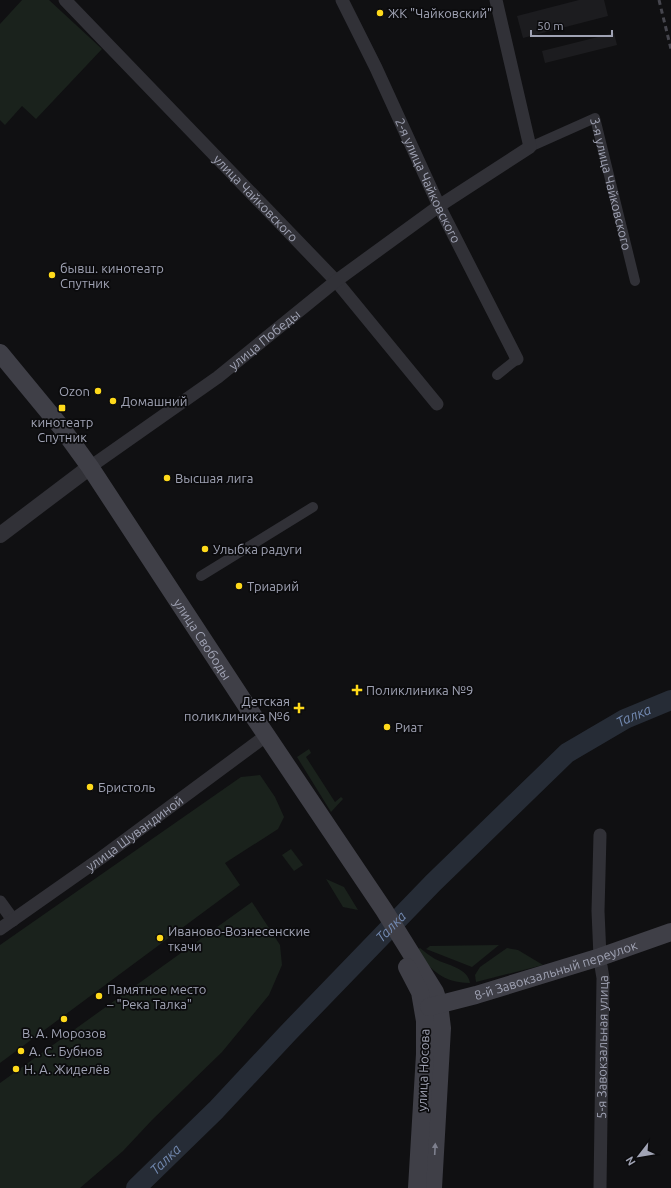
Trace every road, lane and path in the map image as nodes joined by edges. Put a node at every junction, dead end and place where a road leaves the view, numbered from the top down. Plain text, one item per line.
1 (65, 0) edge
2 (342, 0) edge
3 (496, 0) edge
4 (530, 147) junction
5 (439, 206) junction
6 (336, 281) junction
7 (635, 281) dead end
8 (0, 353) edge
9 (517, 359) joint
10 (0, 367) edge
11 (497, 375) dead end
12 (437, 404) dead end
13 (86, 470) junction
14 (313, 507) dead end
15 (0, 535) edge
16 (201, 576) dead end
17 (263, 737) junction
18 (600, 835) dead end
19 (0, 902) edge
20 (13, 920) junction
21 (0, 929) edge
22 (671, 932) edge
23 (671, 942) edge
24 (600, 962) junction
25 (432, 1012) junction
26 (417, 1188) edge
27 (433, 1188) edge
28 (600, 1188) edge

1 - 6 street, улица Чайковского
2 - 5 street, 2-я улица Чайковского
3 - 4 street
4 - 5 street, улица Победы
4 - 7 street, 3-я улица Чайковского
5 - 6 street, улица Победы
5 - 9 street, 2-я улица Чайковского
6 - 12 street, улица Чайковского
6 - 13 street, улица Победы
8 - 13 main road, улица Свободы
9 - 11 street
10 - 13 main road, улица Свободы
13 - 15 street, улица Победы
13 - 17 main road, улица Свободы
14 - 16 street
17 - 20 street, улица Шувандиной
17 - 25 main road, улица Свободы
18 - 24 street, 5-я Завокзальная улица
19 - 20 street
20 - 21 street, улица Шувандиной
22 - 24 main road, 8-й Завокзальный переулок
23 - 24 main road, 8-й Завокзальный переулок
24 - 25 main road, 8-й Завокзальный переулок
24 - 28 street, 5-я Завокзальная улица
25 - 26 main road, улица Носова
27 -> 25 main road, улица Носова

